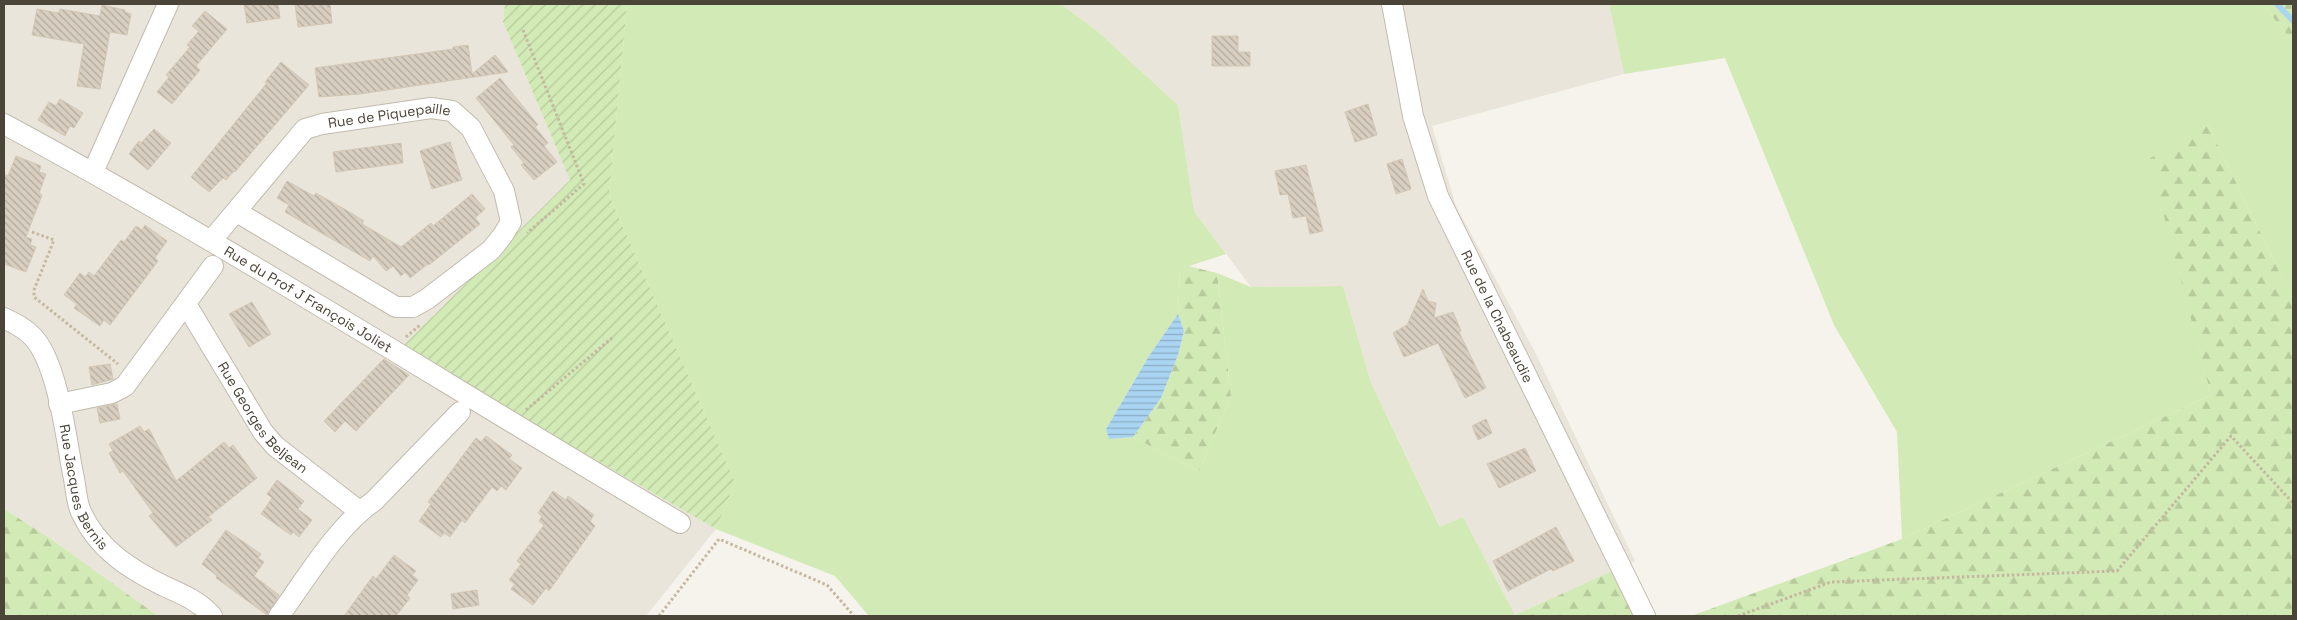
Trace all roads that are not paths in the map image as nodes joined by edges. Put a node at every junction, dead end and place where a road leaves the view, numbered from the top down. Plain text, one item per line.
1 (168, 4) edge
2 (1392, 4) edge
3 (4, 124) edge
4 (93, 172) junction
5 (237, 212) junction
6 (210, 241) junction
7 (213, 266) dead end
8 (186, 304) junction
9 (4, 318) edge
10 (59, 404) junction
11 (460, 412) dead end
12 (359, 511) junction
13 (680, 523) dead end
14 (212, 616) edge
15 (279, 616) edge
16 (1645, 616) edge

1 - 4 street
2 - 16 street, Rue de la Chabeaudie
3 - 4 street, Rue du Prof J François Joliet
4 - 6 street, Rue du Prof J François Joliet
5 - 5 street, Rue de Piquepaille
5 - 6 street, Rue de Piquepaille
6 - 13 street, Rue du Prof J François Joliet
7 - 8 street
8 - 10 street
8 - 12 street, Rue Georges Beljean
9 - 10 street, Rue Jacques Bernis
10 - 14 street, Rue Jacques Bernis
11 - 12 street
12 - 15 street

